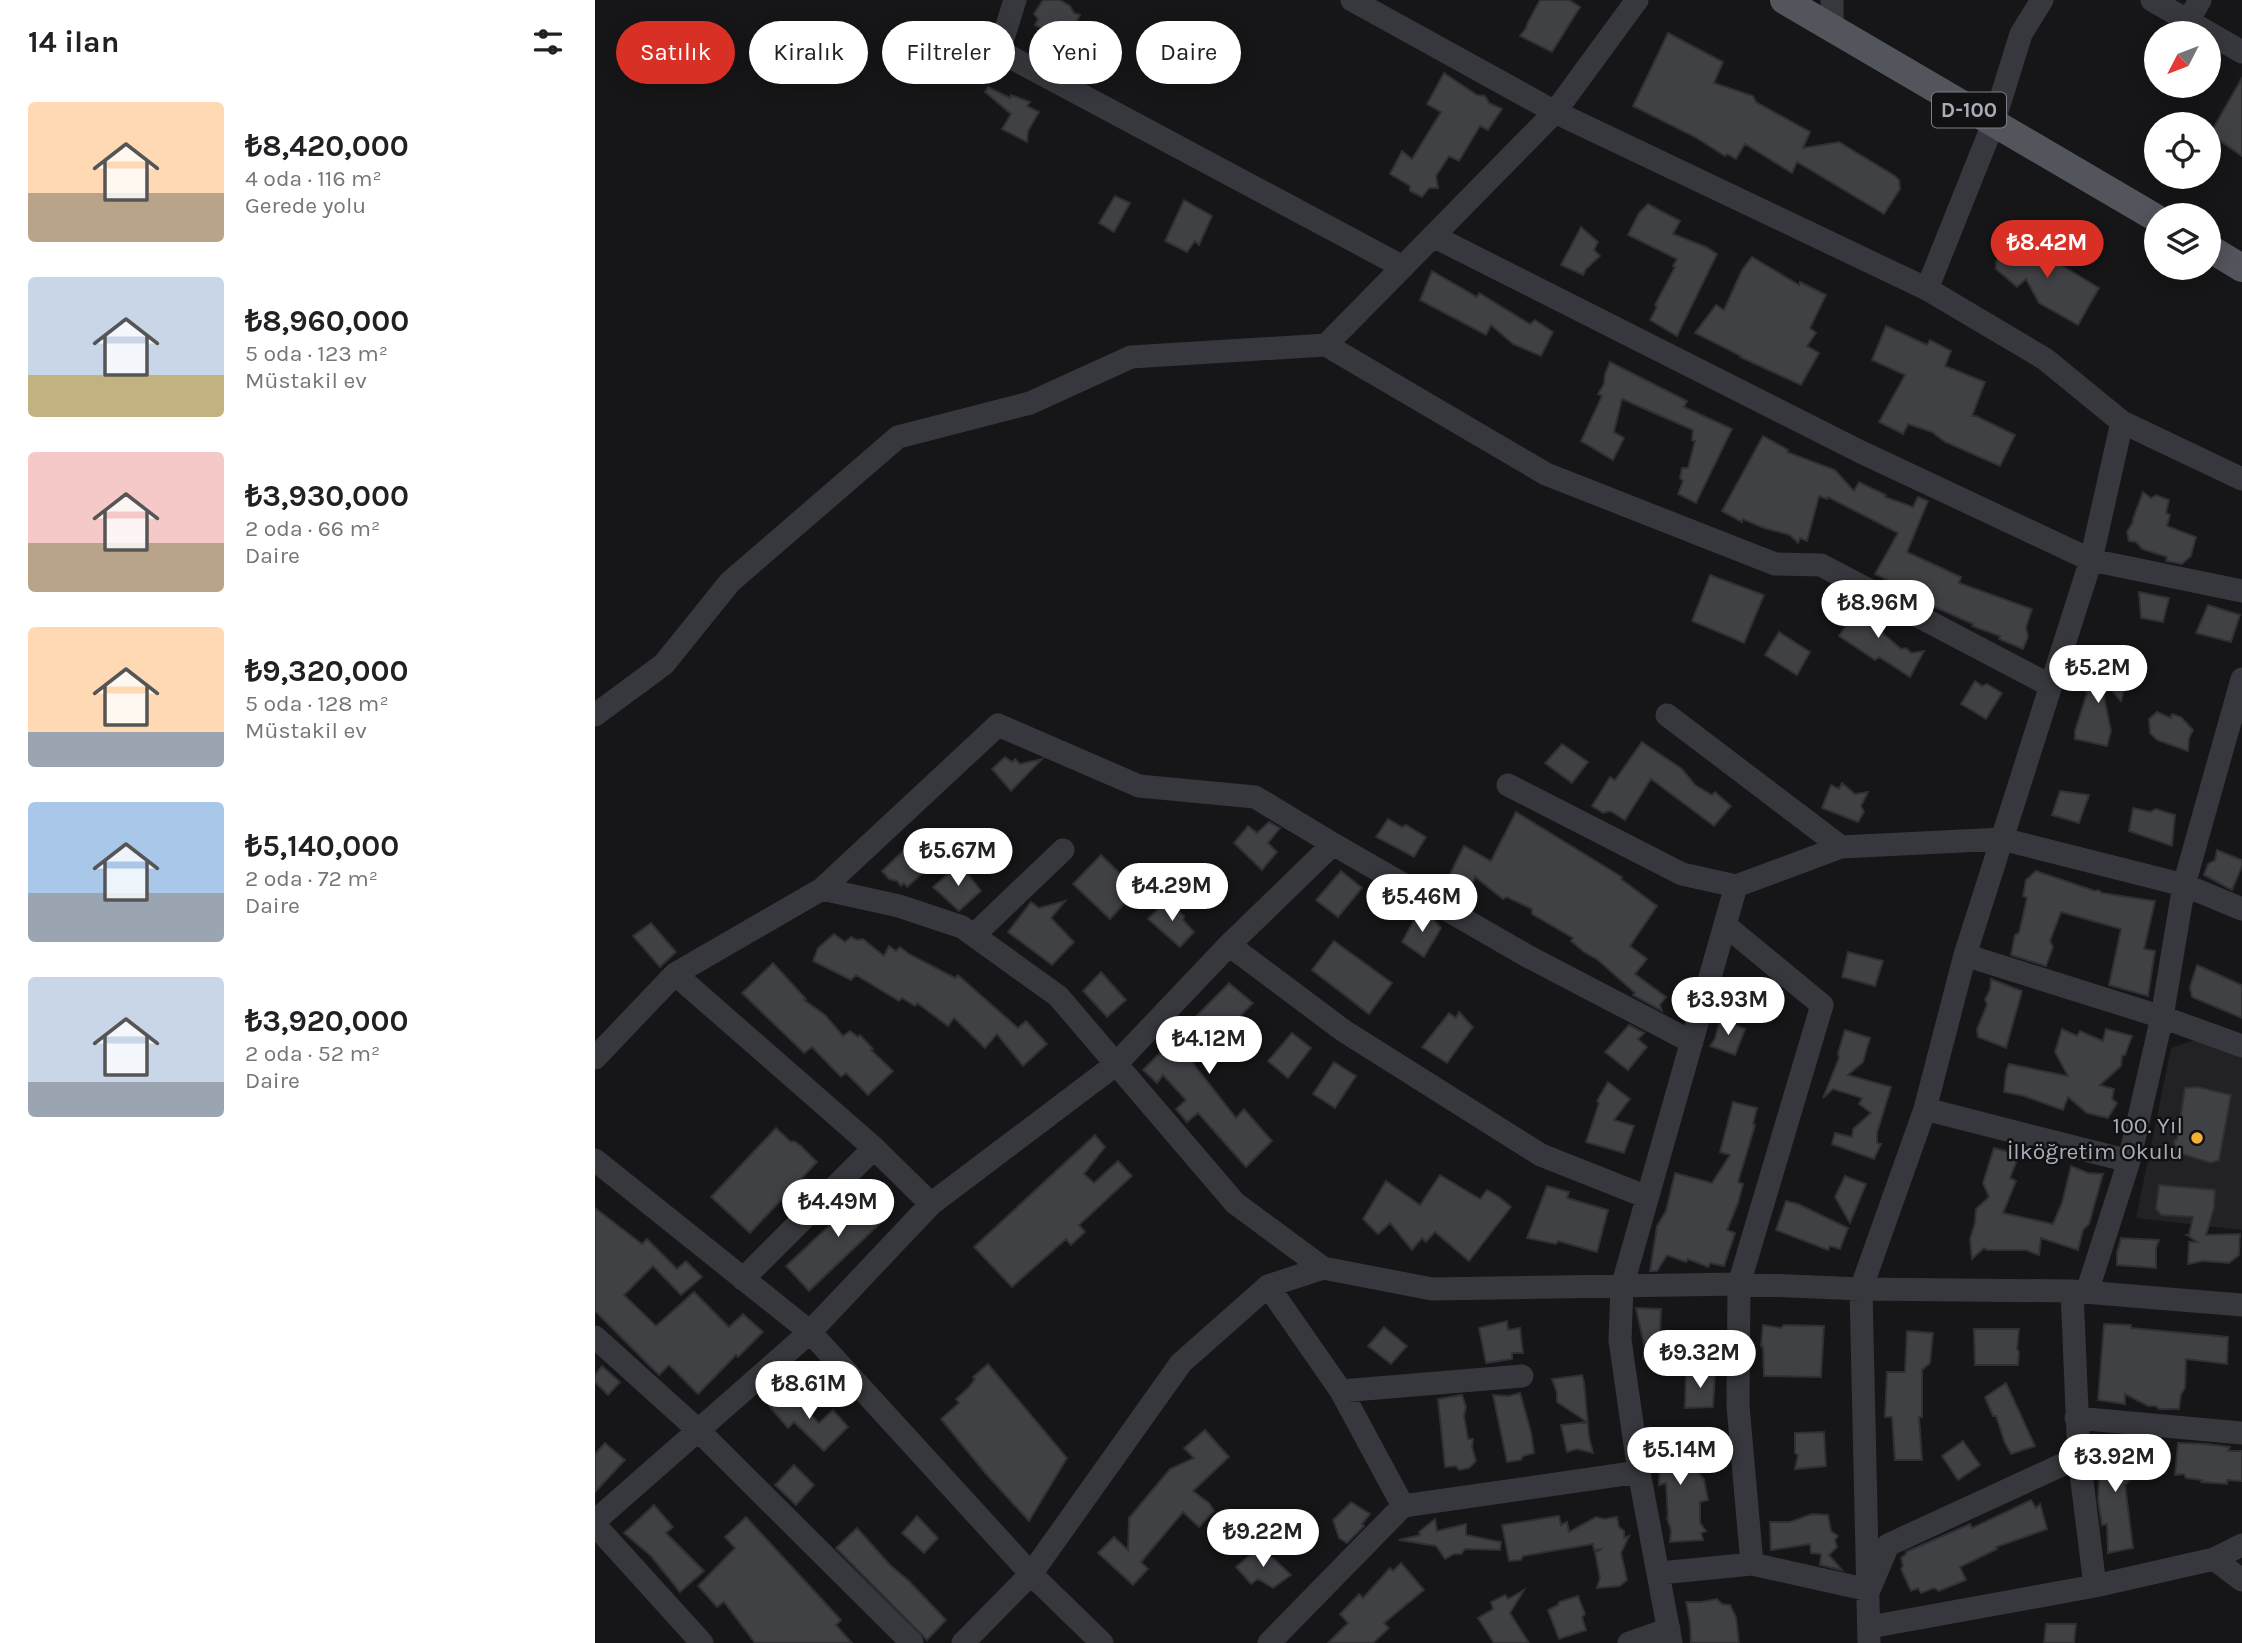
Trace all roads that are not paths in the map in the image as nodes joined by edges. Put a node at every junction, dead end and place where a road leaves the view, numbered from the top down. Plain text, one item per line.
1 (1015, 0) edge
2 (1352, 0) edge
3 (1637, 0) edge
4 (1784, 0) edge
5 (1832, 0) edge
6 (2042, 0) edge
7 (2152, 0) edge
8 (2200, 0) edge
9 (2189, 21) joint
10 (1832, 28) junction
11 (2221, 40) edge
12 (2242, 52) edge
13 (1555, 111) junction
14 (1993, 124) junction
15 (2144, 211) edge
16 (1433, 236) junction
17 (2221, 255) edge
18 (1403, 267) junction
19 (2242, 268) edge
20 (1927, 289) junction
21 (1326, 345) junction
22 (2122, 422) junction
23 (2242, 479) edge
24 (2091, 560) junction
25 (2242, 592) edge
26 (2242, 679) edge
27 (2051, 686) junction
28 (595, 715) edge
29 (1667, 715) dead end
30 (1508, 785) dead end
31 (2002, 839) junction
32 (1332, 844) junction
33 (1841, 848) junction
34 (1063, 850) dead end
35 (2184, 885) junction
36 (1736, 886) junction
37 (822, 889) junction
38 (2242, 909) edge
39 (1725, 925) junction
40 (974, 935) junction
41 (1229, 945) junction
42 (1965, 956) junction
43 (675, 974) junction
44 (2162, 1017) junction
45 (1692, 1042) junction
46 (2242, 1046) edge
47 (595, 1058) edge
48 (1115, 1065) junction
49 (1925, 1108) junction
50 (874, 1148) junction
51 (595, 1160) edge
52 (2129, 1161) junction
53 (1647, 1197) junction
54 (931, 1204) junction
55 (1323, 1268) junction
56 (743, 1279) junction
57 (1739, 1284) junction
58 (1268, 1286) junction
59 (1622, 1287) junction
60 (1861, 1289) junction
61 (2080, 1292) junction
62 (2242, 1305) edge
63 (810, 1332) junction
64 (595, 1337) edge
65 (1522, 1376) dead end
66 (1341, 1391) junction
67 (2076, 1418) junction
68 (698, 1430) junction
69 (2242, 1433) edge
70 (2079, 1457) junction
71 (1639, 1472) junction
72 (1403, 1506) junction
73 (595, 1523) edge
74 (2242, 1545) edge
75 (2214, 1559) junction
76 (1752, 1564) junction
77 (1660, 1573) junction
78 (1031, 1574) junction
79 (2242, 1580) edge
80 (2095, 1586) junction
81 (1869, 1590) junction
82 (1870, 1635) edge
83 (1670, 1636) edge
84 (702, 1643) edge
85 (912, 1643) edge
86 (963, 1643) edge
87 (1102, 1643) edge
88 (1269, 1643) edge
89 (1629, 1643) edge

1 - 18 street
2 - 13 street
3 - 13 street
4 - 10 main road, D-100
5 - 10 street
6 - 14 street
7 - 9 street
8 - 9 street
10 - 14 main road, D-100
11 - 12 street
13 - 16 street
13 - 20 street
14 - 15 main road, D-100
14 - 20 street
16 - 18 street
16 - 24 street
17 - 19 main road
18 - 21 street
20 - 22 street
21 - 27 street
21 - 28 street
22 - 23 street
22 - 24 street
24 - 25 street
24 - 27 street
26 - 35 street
27 - 31 street
29 - 33 street
30 - 36 street
31 - 33 street
31 - 35 street
31 - 42 street
32 - 37 street
32 - 41 street
32 - 45 street
33 - 36 street
34 - 40 street
35 - 38 street
35 - 44 street
36 - 39 street
37 - 40 street
37 - 43 street
39 - 45 street
39 - 57 street
40 - 48 street
41 - 48 street
41 - 53 street
42 - 44 street
42 - 49 street
43 - 47 street
43 - 50 street
44 - 46 street
44 - 52 street
45 - 53 street
48 - 54 street
48 - 55 street
49 - 52 street
49 - 60 street
50 - 54 street
50 - 56 street
51 - 56 street
52 - 61 street
53 - 59 street
54 - 63 street
55 - 58 street
55 - 59 street
56 - 63 street
57 - 59 street
57 - 60 street
57 - 76 street
58 - 66 street
58 - 78 street
59 - 71 street
60 - 61 street
60 - 81 street
61 - 62 street
61 - 67 street
63 - 68 street
63 - 78 street
64 - 68 street
65 - 66 street
66 - 72 street
67 - 69 street
67 - 70 street
68 - 73 street
68 - 85 street
70 - 80 street
70 - 81 street
71 - 72 street
71 - 77 street
72 - 88 street
73 - 84 street
74 - 75 street
75 - 79 street
75 - 80 street
76 - 77 street
76 - 81 street
77 - 83 street
78 - 86 street
78 - 87 street
80 - 82 street
81 - 82 street
83 - 89 street

